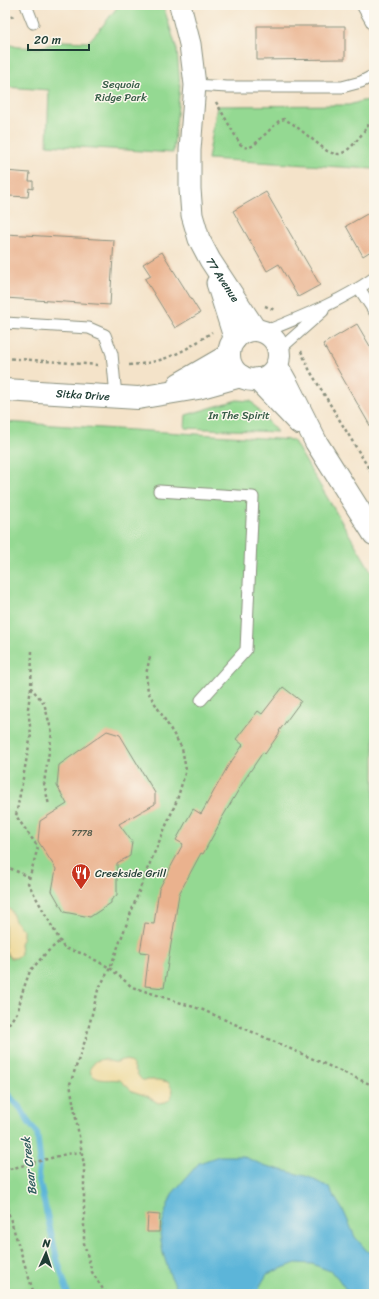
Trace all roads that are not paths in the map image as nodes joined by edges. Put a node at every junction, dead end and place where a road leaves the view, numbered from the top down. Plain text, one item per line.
1 (26, 5) edge
2 (180, 5) edge
3 (362, 5) edge
4 (33, 23) dead end
5 (374, 26) edge
6 (374, 75) edge
7 (195, 85) junction
8 (210, 260) junction
9 (374, 278) edge
10 (359, 288) junction
11 (331, 304) junction
12 (374, 311) edge
13 (5, 323) edge
14 (260, 331) junction
15 (232, 347) junction
16 (285, 355) junction
17 (249, 378) junction
18 (5, 390) edge
19 (161, 394) junction
20 (116, 396) junction
21 (316, 442) junction
22 (159, 491) dead end
23 (374, 534) edge
24 (201, 700) dead end

1 - 4 lane
2 - 7 street
3 - 5 lane
6 - 7 lane
7 - 8 street
8 - 14 street, 77 Avenue
8 - 15 street, 77 Avenue
9 - 10 lane
10 - 11 lane
10 - 12 lane
11 - 14 lane
11 - 16 lane
13 - 20 lane
14 - 15 street
14 - 16 street
15 - 17 street
15 - 19 street, Sitka Drive
16 - 17 street
16 - 21 street
17 - 19 street, Sitka Drive
17 - 21 street
18 - 20 street, Sitka Drive
19 - 20 street, Sitka Drive
21 - 23 street
22 - 24 lane

